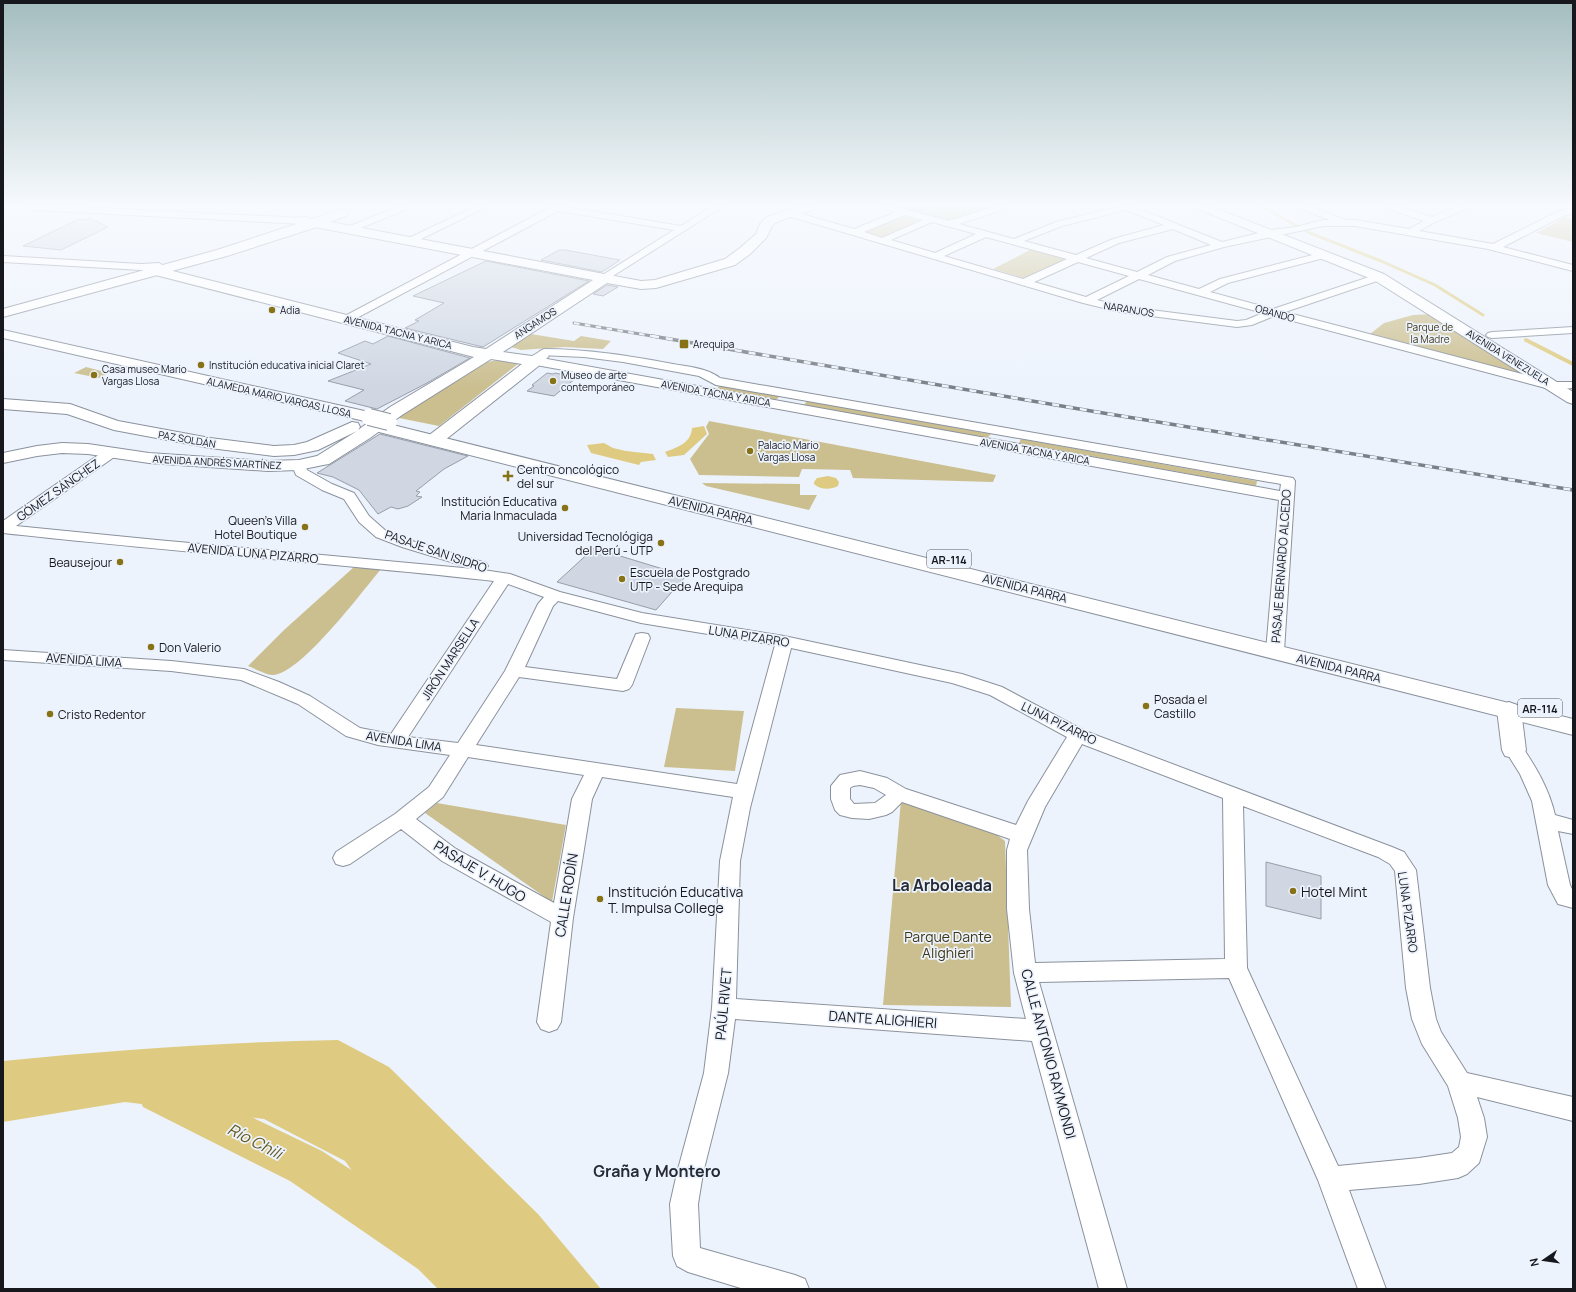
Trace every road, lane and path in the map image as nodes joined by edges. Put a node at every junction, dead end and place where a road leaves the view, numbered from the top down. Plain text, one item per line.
1 (143, 267) edge
2 (158, 267) edge
3 (446, 267) edge
4 (548, 267) edge
5 (622, 267) edge
6 (712, 267) edge
7 (970, 267) edge
8 (1057, 267) edge
9 (1109, 267) edge
10 (1153, 267) edge
11 (1277, 267) edge
12 (1356, 267) edge
13 (1381, 267) edge
14 (155, 268) junction
15 (1137, 275) junction
16 (1379, 276) junction
17 (1402, 276) dead end
18 (605, 278) junction
19 (1024, 283) junction
20 (1200, 292) junction
21 (1087, 301) junction
22 (1444, 303) dead end
23 (3, 309) edge
24 (3, 312) edge
25 (1273, 312) junction
26 (353, 316) junction
27 (1573, 330) edge
28 (3, 334) edge
29 (1492, 335) junction
30 (3, 342) edge
31 (492, 352) junction
32 (540, 357) junction
33 (710, 376) junction
34 (1553, 386) junction
35 (697, 389) junction
36 (1573, 390) edge
37 (796, 394) junction
38 (3, 404) edge
39 (786, 406) junction
40 (372, 421) junction
41 (438, 437) junction
42 (1005, 439) junction
43 (112, 452) junction
44 (3, 458) edge
45 (300, 465) junction
46 (1288, 481) joint
47 (1287, 497) junction
48 (3, 528) edge
49 (504, 577) junction
50 (554, 595) junction
51 (642, 638) dead end
52 (784, 641) junction
53 (1275, 646) junction
54 (3, 655) edge
55 (514, 671) junction
56 (1508, 705) junction
57 (1573, 716) edge
58 (1573, 727) edge
59 (1078, 735) junction
60 (396, 741) junction
61 (463, 750) junction
62 (1514, 750) joint
63 (596, 771) junction
64 (745, 792) junction
65 (1233, 793) junction
66 (899, 794) dead end
67 (402, 819) junction
68 (1546, 820) junction
69 (1573, 827) edge
70 (1022, 835) junction
71 (343, 858) dead end
72 (1573, 900) edge
73 (562, 918) junction
74 (1236, 968) junction
75 (1025, 973) junction
76 (724, 1008) junction
77 (549, 1022) dead end
78 (1042, 1031) junction
79 (1458, 1082) junction
80 (1573, 1109) edge
81 (1331, 1179) junction
82 (795, 1289) edge
83 (1113, 1289) edge
84 (1372, 1289) edge

1 - 14 street
2 - 14 main road
3 - 26 street
4 - 18 main road
5 - 18 street, ANGAMOS
6 - 18 main road
7 - 19 street, NARANJOS
8 - 19 street
9 - 15 street, OBANDO
10 - 15 street
11 - 20 street
12 - 16 main road, AVENIDA VENEZUELA
13 - 17 main road
14 - 23 main road
14 - 24 main road
14 - 26 main road, AVENIDA TACNA Y ARICA
15 - 20 street, OBANDO
15 - 21 street
16 - 25 street, NARANJOS
16 - 34 main road, AVENIDA VENEZUELA
18 - 31 main road, ANGAMOS
19 - 21 street, NARANJOS
20 - 25 street, OBANDO
21 - 25 street, NARANJOS
22 - 29 main road, AVENIDA VENEZUELA
25 - 34 street, OBANDO
26 - 31 main road, AVENIDA TACNA Y ARICA
27 - 29 street
28 - 40 main road, ALAMEDA MARIO VARGAS LLOSA / AR-114
29 - 36 main road, AVENIDA VENEZUELA
30 - 40 main road, ALAMEDA MARIO VARGAS LLOSA / AR-114
31 - 32 main road, AVENIDA TACNA Y ARICA
31 - 45 main road, AVENIDA ANDRÉS MARTÍNEZ
32 - 33 street, AVENIDA TACNA Y ARICA
32 - 35 street, AVENIDA TACNA Y ARICA
32 - 41 main road
33 - 35 street
33 - 37 street, AVENIDA TACNA Y ARICA
34 - 36 main road, AVENIDA VENEZUELA
35 - 39 street, AVENIDA TACNA Y ARICA
37 - 39 street
37 - 42 street, AVENIDA TACNA Y ARICA
38 - 40 main road, PAZ SOLDÁN
39 - 42 street, AVENIDA TACNA Y ARICA
40 - 41 main road, AVENIDA PARRA / AR-114
41 - 53 main road, AVENIDA PARRA / AR-114
42 - 46 street, AVENIDA TACNA Y ARICA
42 - 47 street, AVENIDA TACNA Y ARICA
43 - 44 main road, AVENIDA ANDRÉS MARTÍNEZ
43 - 45 main road, AVENIDA ANDRÉS MARTÍNEZ
43 - 48 street, GÓMEZ SÁNCHEZ
45 - 49 street, PASAJE SAN ISIDRO
46 - 47 street, PASAJE BERNARDO ALCEDO
47 - 53 street, PASAJE BERNARDO ALCEDO
48 - 49 street, AVENIDA LUNA PIZARRO
49 - 50 street, LUNA PIZARRO
49 - 60 street, JIRÓN MARSELLA
50 - 52 street, LUNA PIZARRO
50 - 55 street
51 - 55 street
52 - 59 street, LUNA PIZARRO
52 - 64 street, PAÚL RIVET
53 - 56 main road, AVENIDA PARRA / AR-114
54 - 60 street, AVENIDA LIMA
55 - 61 street
56 - 57 main road, AVENIDA PARRA / AR-114
56 - 58 main road, AVENIDA PARRA / AR-114
56 - 62 main road
59 - 65 street, LUNA PIZARRO
59 - 70 street, CALLE ANTONIO RAYMONDI
60 - 61 street, AVENIDA LIMA
61 - 63 street, AVENIDA LIMA
61 - 67 street
62 - 68 street
63 - 64 street, AVENIDA LIMA
63 - 73 street, CALLE RODÍN
64 - 76 street, PAÚL RIVET
65 - 74 street
65 - 79 street, LUNA PIZARRO
66 - 70 street
67 - 71 street
67 - 73 street, PASAJE V. HUGO
68 - 69 street
68 - 72 street
70 - 75 street, CALLE ANTONIO RAYMONDI
73 - 77 street, CALLE RODÍN
74 - 75 street
74 - 81 street
75 - 78 street, CALLE ANTONIO RAYMONDI
76 - 78 street, DANTE ALIGHIERI
76 - 82 street, PAÚL RIVET
78 - 83 street, CALLE ANTONIO RAYMONDI
79 - 80 street
79 - 81 street, LUNA PIZARRO
81 - 84 street

